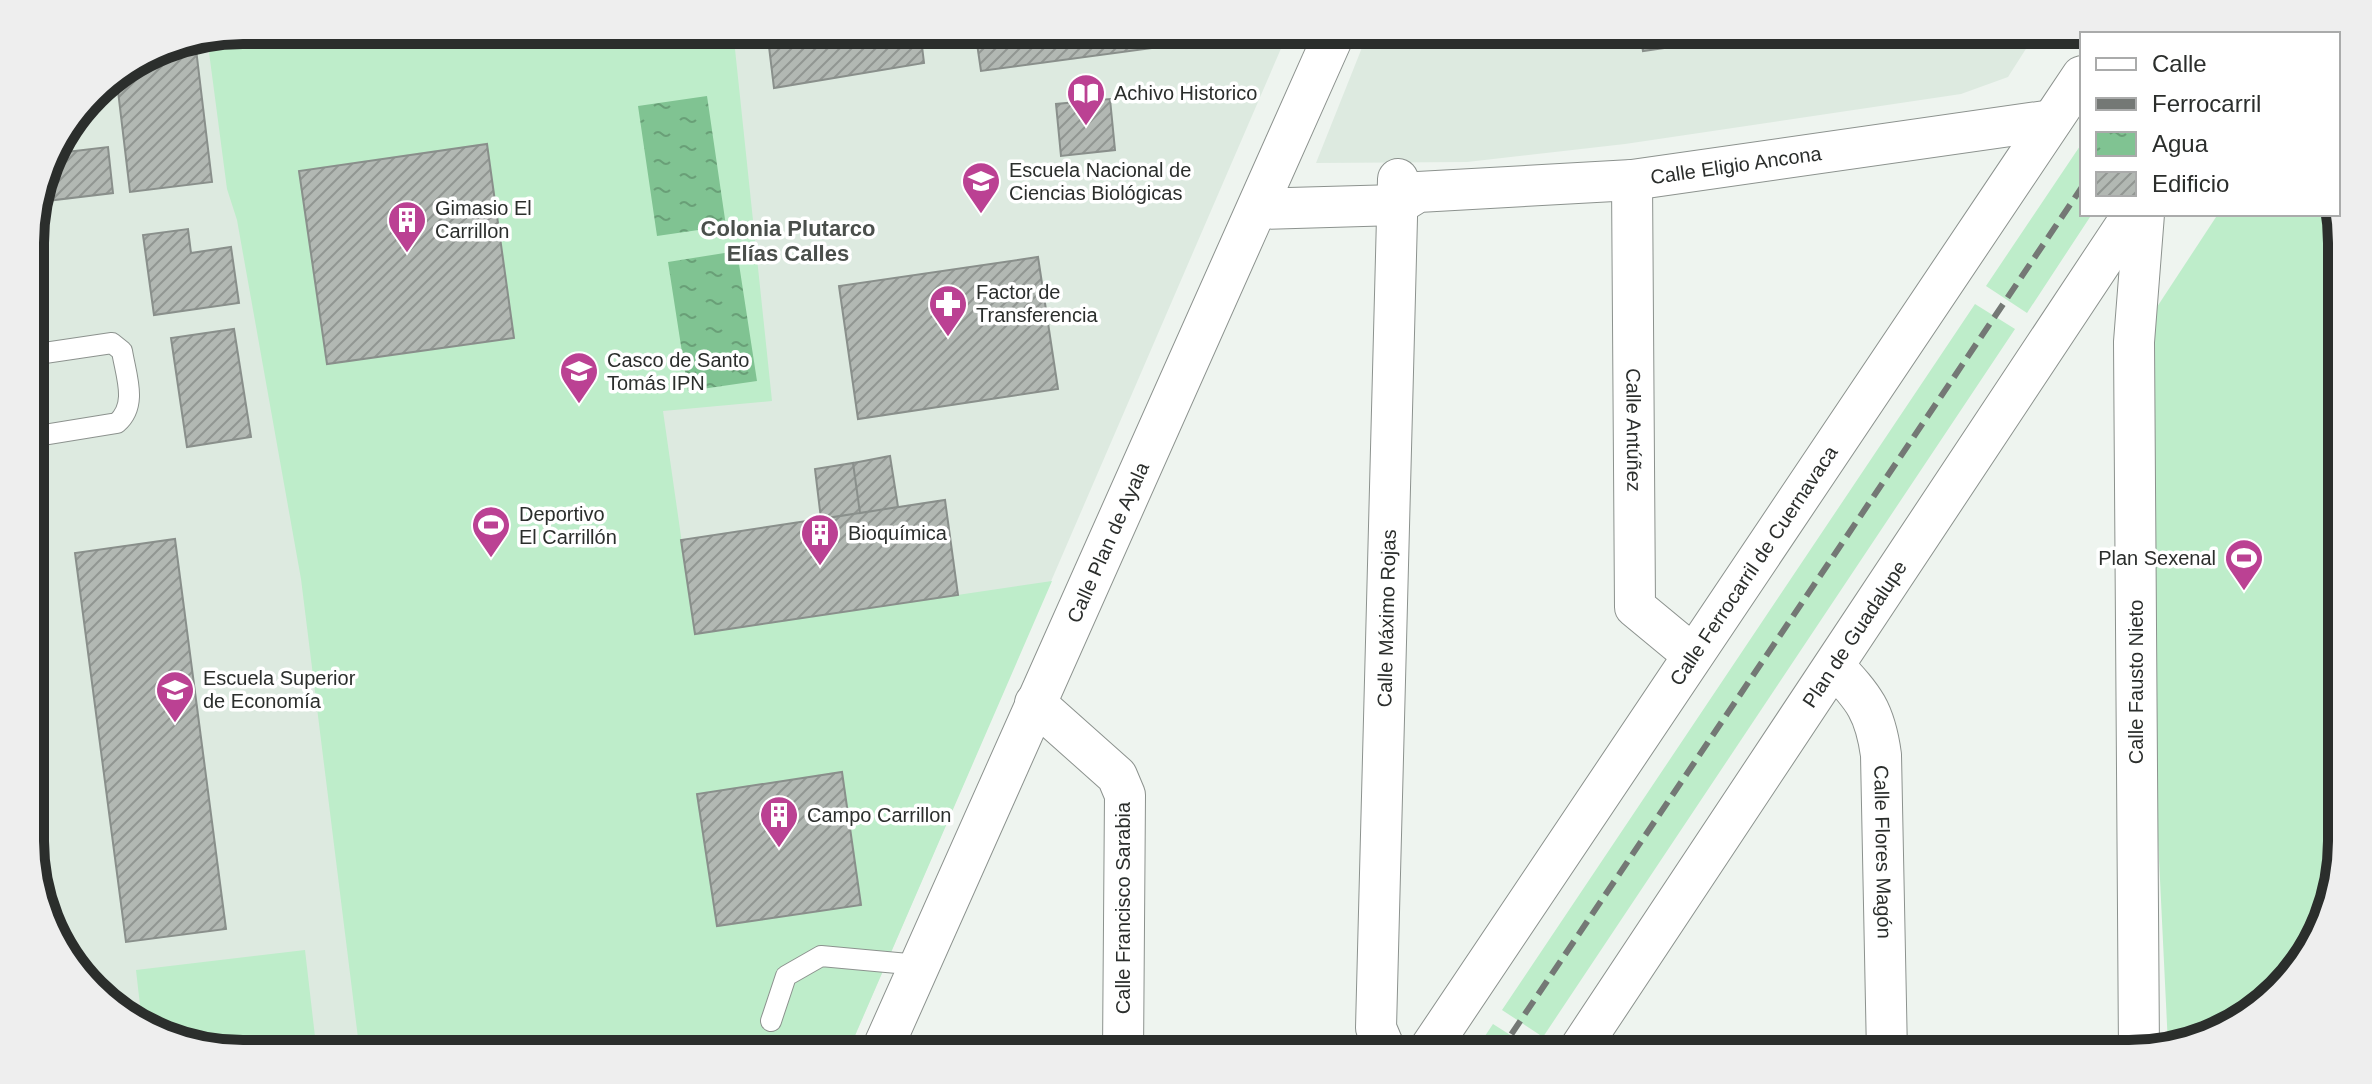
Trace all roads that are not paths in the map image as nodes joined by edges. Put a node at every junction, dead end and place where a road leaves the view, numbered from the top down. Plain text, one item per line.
1 (1330, 44) edge
2 (2080, 79) edge
3 (2052, 120) junction
4 (1632, 180) junction
5 (1404, 192) junction
6 (1263, 194) junction
7 (2132, 216) edge
8 (2144, 216) edge
9 (44, 353) edge
10 (44, 435) edge
11 (1693, 655) junction
12 (1834, 666) junction
13 (1035, 703) junction
14 (919, 965) junction
15 (771, 1021) dead end
16 (886, 1040) edge
17 (1123, 1040) edge
18 (1381, 1040) edge
19 (1435, 1040) edge
20 (1586, 1040) edge
21 (1887, 1040) edge
22 (2139, 1040) edge

1 - 6 street, Calle Plan de Ayala
2 - 3 street, Calle Ferrocarril de Cuernavaca
3 - 4 street, Calle Eligio Ancona
3 - 11 street, Calle Ferrocarril de Cuernavaca
4 - 5 street, Calle Eligio Ancona
4 - 11 street, Calle Antúñez
5 - 6 street, Calle Eligio Ancona
5 - 18 street, Calle Máximo Rojas
6 - 13 street, Calle Plan de Ayala
7 - 12 street, Plan de Guadalupe
8 - 22 street, Calle Fausto Nieto
9 - 10 lane
11 - 19 street, Calle Ferrocarril de Cuernavaca
12 - 20 street, Plan de Guadalupe
12 - 21 street, Calle Flores Magón
13 - 14 street, Calle Plan de Ayala
13 - 17 street, Calle Francisco Sarabia
14 - 15 lane
14 - 16 street, Calle Plan de Ayala

